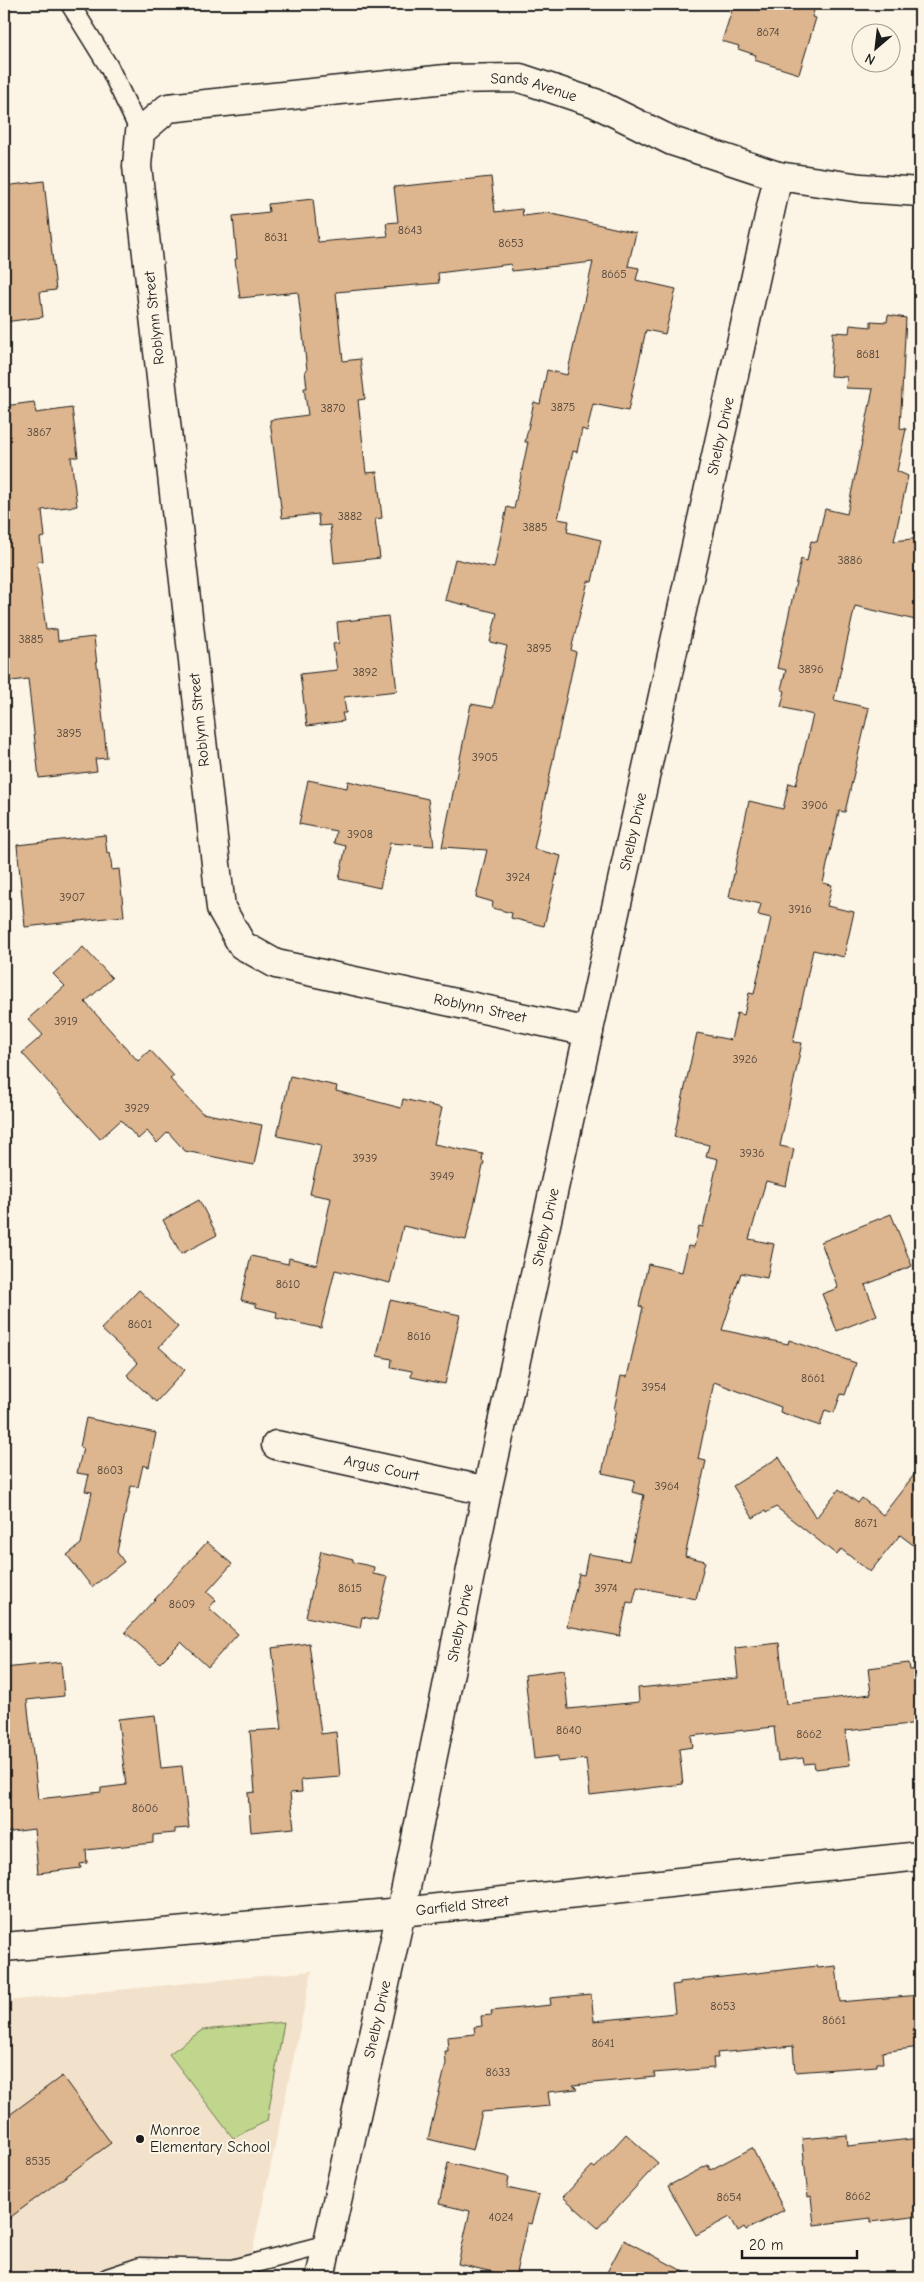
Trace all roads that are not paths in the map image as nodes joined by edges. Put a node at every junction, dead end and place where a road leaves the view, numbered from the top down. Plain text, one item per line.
1 (70, 4) edge
2 (140, 132) junction
3 (778, 176) junction
4 (920, 192) edge
5 (590, 1032) junction
6 (276, 1445) dead end
7 (487, 1491) junction
8 (920, 1856) edge
9 (401, 1912) junction
10 (4, 1947) edge
11 (328, 2244) junction
12 (196, 2273) edge
13 (107, 2278) edge
14 (320, 2278) edge

1 - 2 lane
2 - 3 street, Sands Avenue
2 - 5 street, Roblynn Street
3 - 4 street, Sands Avenue
3 - 5 street, Shelby Drive
5 - 7 street, Shelby Drive
6 - 7 street, Argus Court
7 - 9 street, Shelby Drive
8 - 9 street, Garfield Street
9 - 10 street, Garfield Street
9 - 11 street, Shelby Drive
11 - 12 lane
11 - 14 street, Shelby Drive
12 - 13 lane

